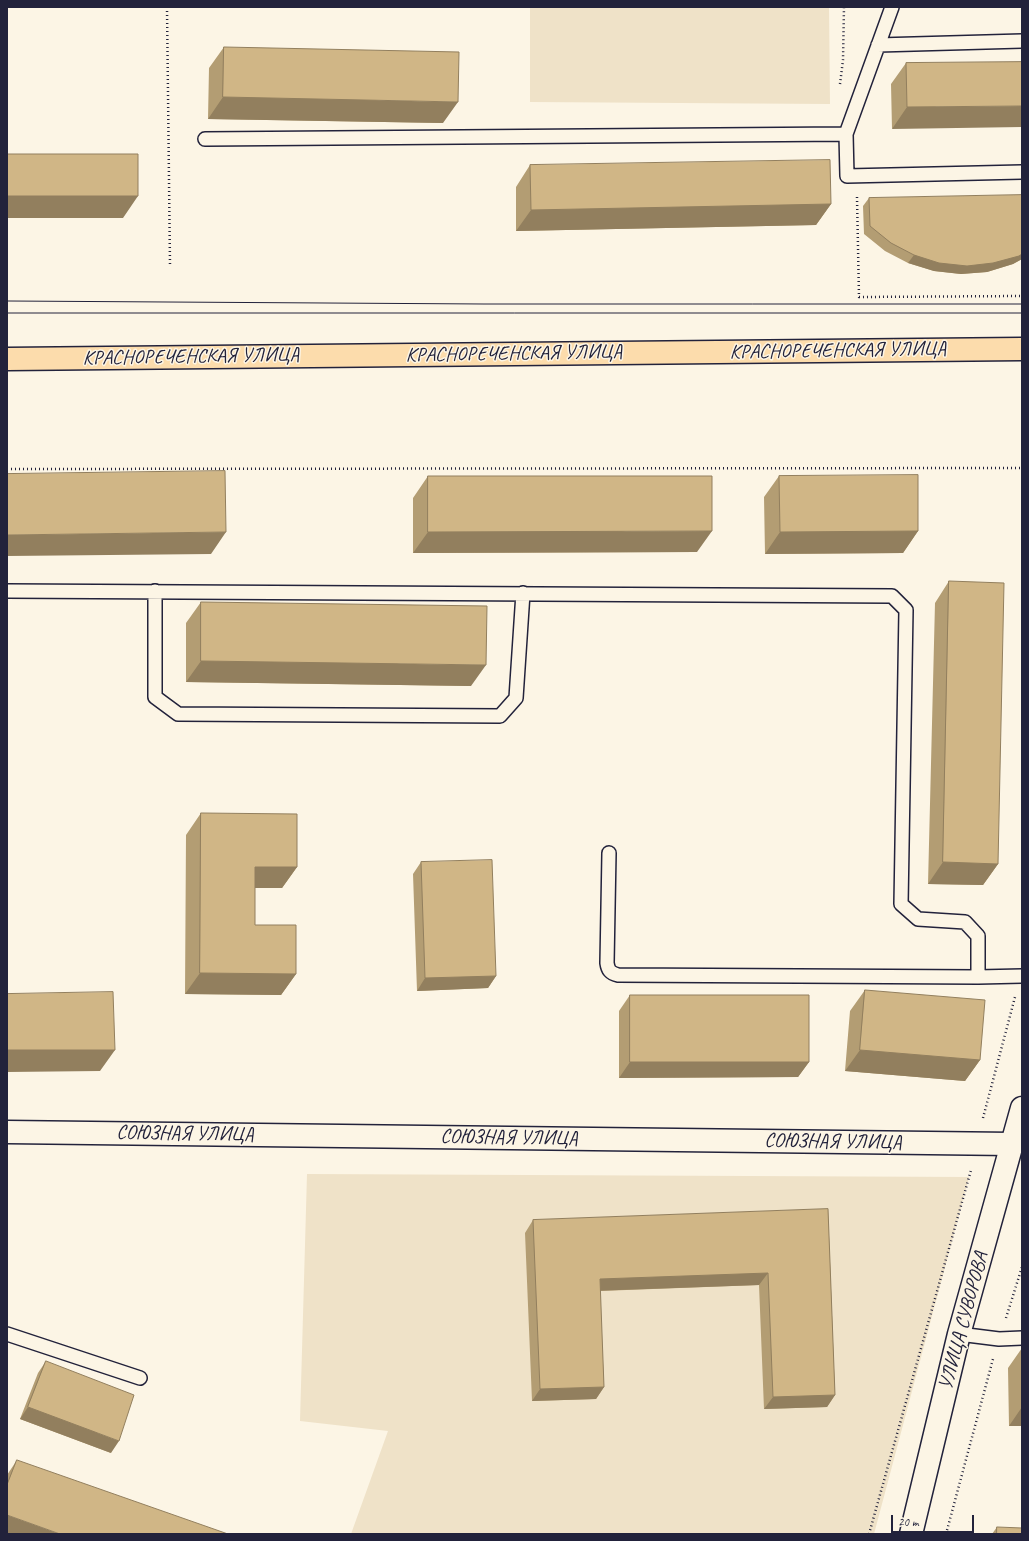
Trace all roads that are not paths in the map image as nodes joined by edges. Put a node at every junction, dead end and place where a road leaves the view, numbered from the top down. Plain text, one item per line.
1 (892, 7) edge
2 (1022, 41) edge
3 (878, 45) junction
4 (846, 134) junction
5 (205, 139) dead end
6 (1022, 172) edge
7 (1022, 349) edge
8 (7, 359) edge
9 (7, 591) edge
10 (155, 591) junction
11 (523, 593) junction
12 (609, 853) dead end
13 (1021, 976) edge
14 (978, 977) junction
15 (1022, 1108) edge
16 (7, 1132) edge
17 (1012, 1144) junction
18 (7, 1334) edge
19 (959, 1334) junction
20 (1022, 1338) edge
21 (140, 1378) dead end
22 (911, 1534) edge

1 - 3 lane
2 - 3 lane
3 - 4 lane
4 - 5 lane
4 - 6 lane
7 - 8 main road, КРАСНОРЕЧЕНСКАЯ УЛИЦА
9 - 10 lane
10 - 11 lane
10 - 11 lane
11 - 14 lane
12 - 14 lane
13 - 14 lane
15 - 17 street, УЛИЦА СУВОРОВА
16 - 17 street, СОЮЗНАЯ УЛИЦА
17 - 19 street, УЛИЦА СУВОРОВА
18 - 21 lane
19 - 20 lane
19 - 22 street, УЛИЦА СУВОРОВА

